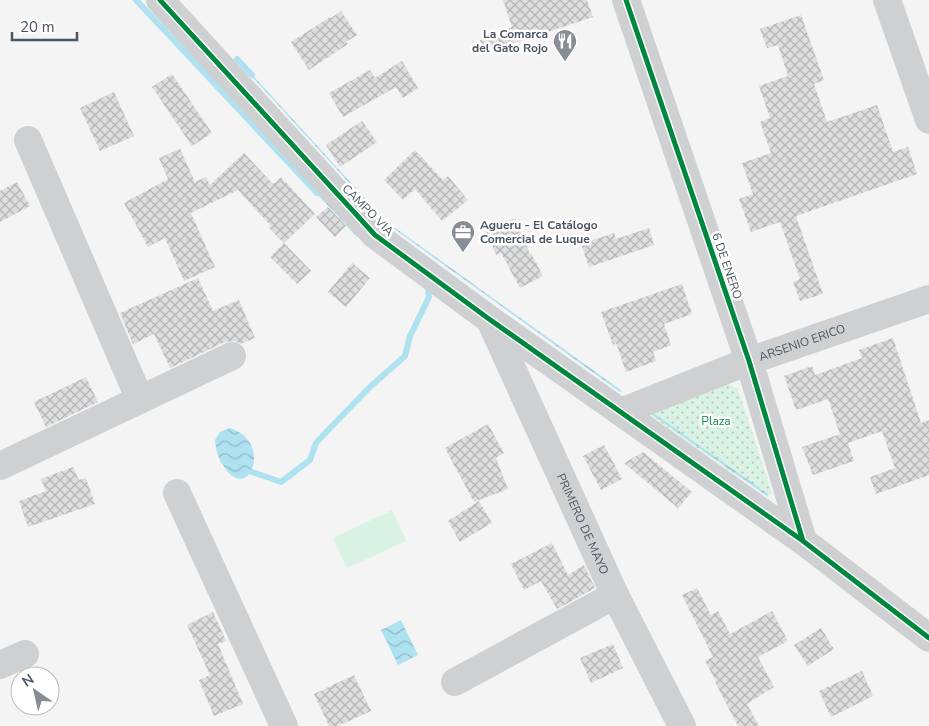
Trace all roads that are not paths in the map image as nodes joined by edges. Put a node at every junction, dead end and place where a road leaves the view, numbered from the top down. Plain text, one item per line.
1 (160, 0) edge
2 (626, 0) edge
3 (888, 0) edge
4 (929, 120) edge
5 (28, 140) dead end
6 (929, 299) edge
7 (489, 319) junction
8 (232, 356) dead end
9 (749, 360) junction
10 (140, 400) junction
11 (621, 412) junction
12 (0, 466) edge
13 (176, 493) dead end
14 (803, 541) junction
15 (615, 595) junction
16 (928, 639) edge
17 (25, 654) dead end
18 (0, 665) edge
19 (455, 682) dead end
20 (284, 726) edge
21 (682, 726) edge

1 - 7 street, CAMPO VIA
2 - 9 street, 6 DE ENERO
3 - 4 street
5 - 10 street
6 - 9 street, ARSENIO ERICO
7 - 11 street, CAMPO VIA
7 - 15 street, PRIMERO DE MAYO
8 - 10 street
9 - 11 street, ARSENIO ERICO
9 - 14 street, 6 DE ENERO
10 - 12 street
11 - 14 street, CAMPO VIA
13 - 20 street
14 - 16 street, CAMPO VIA
15 - 19 street
15 - 21 street, PRIMERO DE MAYO
17 - 18 street

